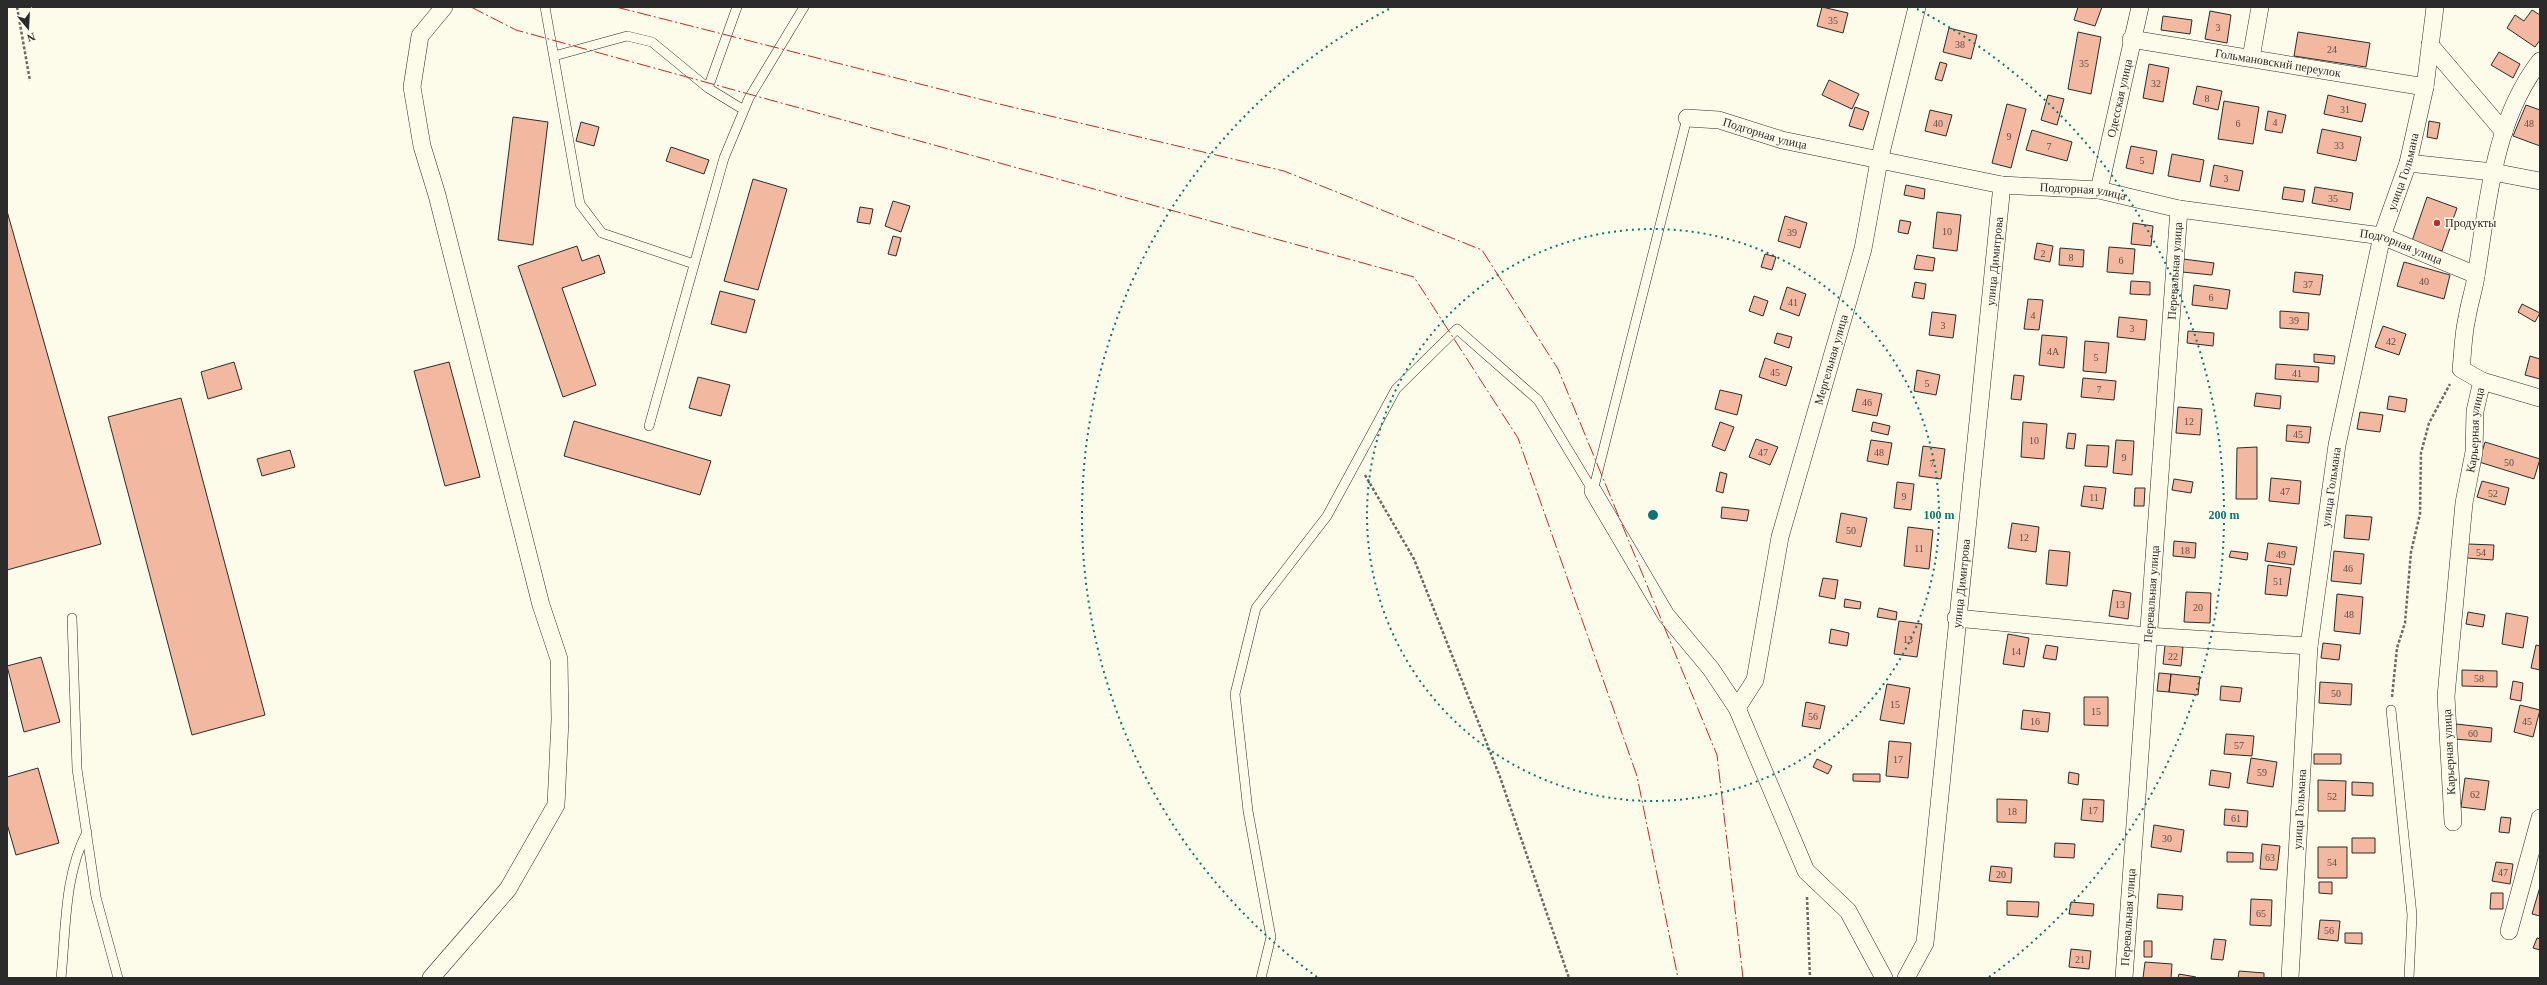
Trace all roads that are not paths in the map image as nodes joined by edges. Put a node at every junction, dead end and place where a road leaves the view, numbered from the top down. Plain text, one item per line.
1 (444, 7) edge
2 (545, 7) edge
3 (737, 7) edge
4 (804, 7) edge
5 (1917, 7) edge
6 (2140, 7) edge
7 (2260, 7) edge
8 (2435, 7) edge
9 (2131, 39) junction
10 (2430, 45) junction
11 (554, 56) junction
12 (2251, 58) junction
13 (2540, 61) edge
14 (2425, 87) junction
15 (708, 88) junction
16 (744, 110) junction
17 (1687, 118) joint
18 (2504, 132) junction
19 (1879, 161) junction
20 (2408, 163) junction
21 (2493, 172) junction
22 (2540, 181) edge
23 (2002, 185) junction
24 (2099, 190) junction
25 (2179, 209) junction
26 (2382, 236) junction
27 (694, 264) junction
28 (2476, 275) junction
29 (2482, 381) junction
30 (2540, 398) edge
31 (650, 426) dead end
32 (1593, 490) junction
33 (72, 618) dead end
34 (1956, 618) junction
35 (2146, 636) junction
36 (2308, 646) junction
37 (1737, 708) junction
38 (2391, 710) road end
39 (2540, 818) edge
40 (2453, 822) dead end
41 (86, 832) junction
42 (2510, 930) dead end
43 (61, 978) edge
44 (118, 978) edge
45 (431, 978) edge
46 (1261, 978) edge
47 (1884, 978) edge
48 (1906, 978) edge
49 (2124, 978) edge
50 (2290, 978) edge
51 (2409, 978) edge

1 - 45 street
2 - 11 lane
3 - 15 lane
4 - 16 lane
5 - 19 street, Мергельная улица
6 - 9 street, Одесская улица
7 - 12 street
8 - 10 street, улица Гольмана
9 - 12 street, Гольмановский переулок
9 - 24 street, Одесская улица
10 - 14 street, улица Гольмана
10 - 18 street
11 - 15 lane
11 - 27 lane
12 - 14 street, Гольмановский переулок
13 - 18 street
14 - 20 street, улица Гольмана
15 - 16 lane
16 - 27 lane
17 - 19 street, Подгорная улица
17 - 32 lane
18 - 21 street
19 - 23 street, Подгорная улица
19 - 37 street, Мергельная улица
20 - 21 street
20 - 26 street, улица Гольмана
21 - 22 street
21 - 28 street
23 - 24 street, Подгорная улица
23 - 34 street, улица Димитрова
24 - 25 street, Подгорная улица
25 - 26 street, Подгорная улица
25 - 35 street, Перевальная улица
26 - 28 street, Подгорная улица
26 - 36 street, улица Гольмана
27 - 31 lane
28 - 29 street, Карьерная улица
29 - 30 street
29 - 40 street, Карьерная улица
32 - 37 street
32 - 46 lane
33 - 41 lane
34 - 35 street
34 - 48 street, улица Димитрова
35 - 36 street
35 - 49 street, Перевальная улица
36 - 50 street, улица Гольмана
37 - 47 street
38 - 51 lane
39 - 42 street
41 - 43 lane
41 - 44 lane

